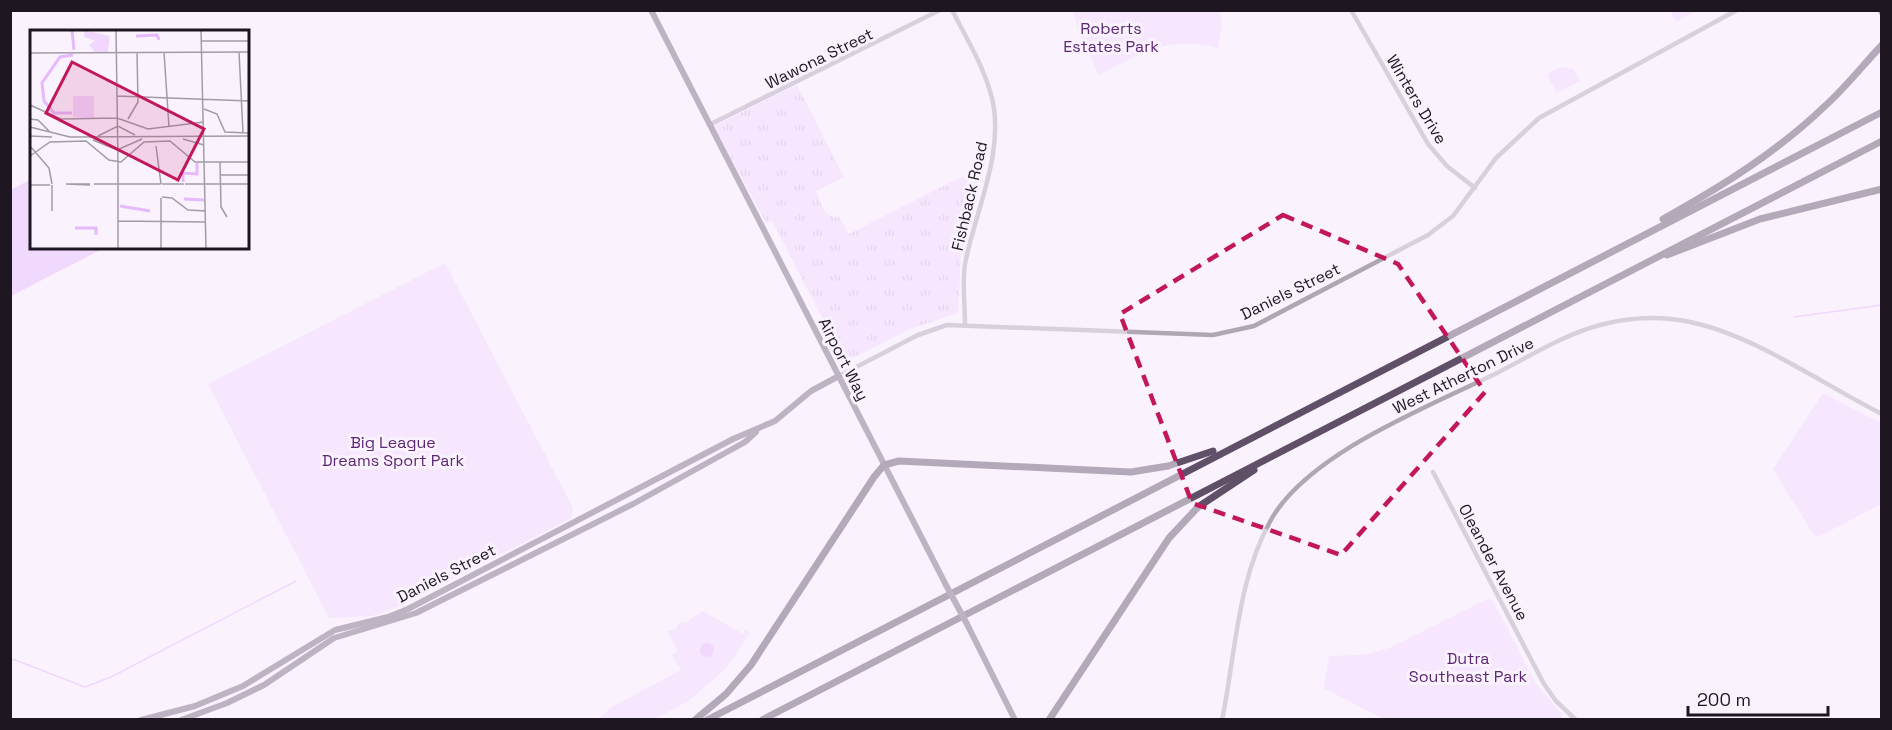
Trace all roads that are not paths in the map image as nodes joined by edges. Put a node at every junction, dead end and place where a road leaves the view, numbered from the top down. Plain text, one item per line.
1 (651, 10) edge
2 (940, 10) edge
3 (952, 10) edge
4 (1351, 10) edge
5 (1737, 10) edge
6 (1881, 45) edge
7 (1881, 54) edge
8 (1871, 58) junction
9 (1881, 112) edge
10 (709, 125) junction
11 (1881, 141) edge
12 (1475, 188) junction
13 (1881, 189) edge
14 (1650, 260) junction
15 (1518, 298) junction
16 (965, 324) junction
17 (837, 377) junction
18 (1881, 414) edge
19 (1270, 426) junction
20 (758, 430) junction
21 (1287, 448) junction
22 (884, 465) junction
23 (1433, 472) dead end
24 (141, 720) edge
25 (181, 720) edge
26 (695, 720) edge
27 (707, 720) edge
28 (762, 720) edge
29 (1015, 720) edge
30 (1049, 720) edge
31 (1222, 720) edge
32 (1576, 720) edge

1 - 10 main road, Airport Way
2 - 10 street, Wawona Street
3 - 16 street, Fishback Road
4 - 12 street, Winters Drive
5 - 12 street, Daniels Street
6 - 8 highway
7 - 8 highway
8 - 15 highway
9 - 15 highway
10 - 17 main road, Airport Way
11 - 14 highway
12 - 16 street, Daniels Street
13 - 14 highway
14 - 21 highway
15 - 19 highway
16 - 17 street, Daniels Street
17 - 20 main road, Daniels Street
17 - 22 main road, Airport Way
18 - 31 street, West Atherton Drive
19 - 22 highway
19 - 27 highway
20 - 24 main road, Daniels Street
20 - 25 main road, Daniels Street
21 - 28 highway
21 - 30 highway
22 - 26 highway
22 - 29 main road, Airport Way, bridge
23 - 32 street, Oleander Avenue

